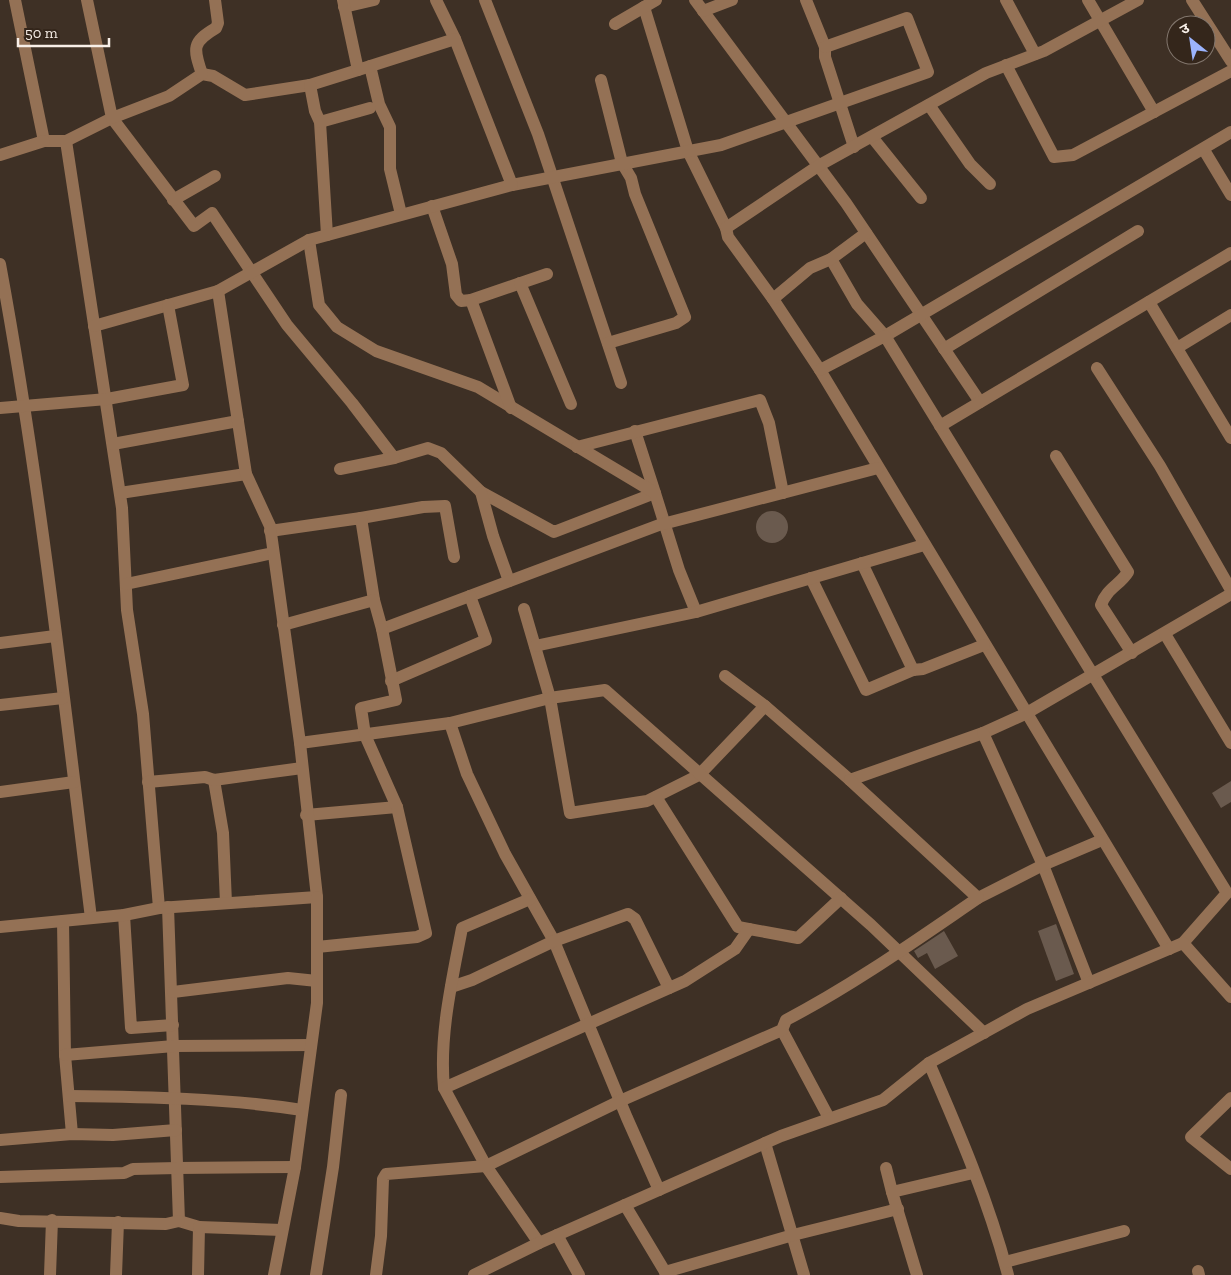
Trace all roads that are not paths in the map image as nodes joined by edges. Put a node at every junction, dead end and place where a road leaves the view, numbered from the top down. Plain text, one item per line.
1 (15, 0) edge
2 (87, 0) edge
3 (215, 0) edge
4 (374, 0) edge
5 (436, 0) edge
6 (485, 0) edge
7 (656, 0) edge
8 (732, 0) edge
9 (806, 0) edge
10 (1006, 0) edge
11 (1088, 0) edge
12 (1138, 0) edge
13 (1192, 0) edge
14 (344, 3) edge
15 (699, 5) edge
16 (644, 7) junction
17 (1100, 20) junction
18 (615, 24) dead end
19 (455, 39) junction
20 (825, 47) junction
21 (1034, 54) junction
22 (1231, 60) edge
23 (1006, 65) junction
24 (364, 68) junction
25 (1231, 71) edge
26 (202, 74) junction
27 (601, 80) dead end
28 (310, 85) junction
29 (840, 102) junction
30 (929, 105) junction
31 (370, 108) dead end
32 (1154, 112) junction
33 (112, 118) junction
34 (320, 122) junction
35 (785, 122) junction
36 (1231, 132) edge
37 (872, 137) junction
38 (44, 141) junction
39 (66, 141) junction
40 (854, 147) junction
41 (1204, 150) junction
42 (688, 151) junction
43 (0, 155) edge
44 (622, 162) junction
45 (818, 166) junction
46 (215, 176) dead end
47 (552, 177) junction
48 (990, 184) dead end
49 (512, 185) junction
50 (1231, 195) edge
51 (921, 198) dead end
52 (173, 200) junction
53 (432, 206) junction
54 (401, 214) junction
55 (726, 228) junction
56 (1138, 231) dead end
57 (866, 233) junction
58 (328, 235) junction
59 (309, 240) junction
60 (1231, 253) edge
61 (831, 259) junction
62 (0, 264) edge
63 (250, 272) junction
64 (547, 274) dead end
65 (520, 283) junction
66 (218, 291) junction
67 (773, 299) junction
68 (471, 300) junction
69 (1149, 302) junction
70 (168, 305) junction
71 (920, 315) junction
72 (1231, 315) edge
73 (94, 326) junction
74 (884, 336) junction
75 (608, 343) junction
76 (1176, 348) junction
77 (944, 350) junction
78 (1098, 368) dead end
79 (820, 370) junction
80 (621, 383) dead end
81 (107, 399) junction
82 (980, 402) junction
83 (24, 404) junction
84 (571, 404) dead end
85 (0, 408) edge
86 (511, 408) junction
87 (238, 421) junction
88 (940, 426) junction
89 (635, 431) junction
90 (1231, 438) edge
91 (114, 444) junction
92 (577, 447) junction
93 (1056, 456) dead end
94 (394, 458) junction
95 (878, 468) junction
96 (340, 469) dead end
97 (246, 474) junction
98 (481, 492) junction
99 (120, 493) junction
100 (655, 493) junction
101 (783, 493) junction
102 (361, 518) junction
103 (666, 524) junction
104 (270, 531) junction
105 (924, 545) junction
106 (273, 554) junction
107 (454, 557) dead end
108 (862, 563) junction
109 (811, 578) junction
110 (509, 581) junction
111 (126, 584) junction
112 (1231, 590) edge
113 (1231, 594) edge
114 (470, 596) junction
115 (374, 600) junction
116 (524, 609) dead end
117 (696, 612) junction
118 (283, 625) junction
119 (382, 628) junction
120 (1165, 634) junction
121 (55, 636) junction
122 (0, 643) edge
123 (984, 645) junction
124 (536, 646) junction
125 (1132, 653) junction
126 (913, 670) junction
127 (726, 676) dead end
128 (1092, 676) junction
129 (391, 681) junction
130 (63, 698) junction
131 (550, 698) junction
132 (0, 705) edge
133 (765, 706) junction
134 (1026, 714) junction
135 (450, 723) junction
136 (365, 734) junction
137 (983, 734) junction
138 (300, 743) junction
139 (1231, 744) edge
140 (302, 768) junction
141 (700, 774) junction
142 (214, 780) junction
143 (850, 780) junction
144 (74, 782) junction
145 (148, 782) junction
146 (0, 792) edge
147 (656, 797) junction
148 (396, 807) junction
149 (306, 815) junction
150 (1102, 840) junction
151 (1043, 865) junction
152 (1229, 890) edge
153 (317, 897) junction
154 (841, 898) junction
155 (978, 898) junction
156 (530, 899) junction
157 (226, 903) junction
158 (164, 908) junction
159 (124, 915) junction
160 (91, 918) junction
161 (63, 921) junction
162 (0, 927) edge
163 (749, 929) junction
164 (554, 941) junction
165 (1183, 943) junction
166 (316, 947) junction
167 (1169, 949) junction
168 (900, 952) junction
169 (317, 980) junction
170 (1089, 983) junction
171 (451, 987) junction
172 (669, 988) junction
173 (173, 992) junction
174 (1231, 998) edge
175 (589, 1022) junction
176 (173, 1025) junction
177 (782, 1030) junction
178 (984, 1033) junction
179 (311, 1044) junction
180 (174, 1046) junction
181 (65, 1055) junction
182 (929, 1063) junction
183 (444, 1088) junction
184 (341, 1095) dead end
185 (69, 1096) junction
186 (175, 1097) junction
187 (1231, 1098) edge
188 (620, 1101) junction
189 (302, 1110) junction
190 (830, 1118) junction
191 (176, 1130) junction
192 (72, 1134) junction
193 (0, 1140) edge
194 (766, 1143) junction
195 (486, 1166) junction
196 (295, 1167) junction
197 (177, 1168) junction
198 (886, 1168) dead end
199 (1231, 1170) edge
200 (973, 1173) junction
201 (0, 1177) edge
202 (659, 1190) junction
203 (892, 1192) junction
204 (625, 1205) junction
205 (898, 1208) junction
206 (0, 1218) edge
207 (52, 1220) junction
208 (179, 1221) junction
209 (118, 1222) junction
210 (199, 1227) junction
211 (282, 1230) junction
212 (1124, 1231) dead end
213 (557, 1235) junction
214 (793, 1235) junction
215 (539, 1243) junction
216 (1004, 1262) junction
217 (480, 1274) edge
218 (666, 1274) edge
219 (50, 1275) edge
220 (116, 1275) edge
221 (198, 1275) edge
222 (274, 1275) edge
223 (316, 1275) edge
224 (376, 1275) edge
225 (579, 1275) edge
226 (804, 1275) edge
227 (918, 1275) edge
228 (1008, 1275) edge

1 - 38 street
2 - 33 street
3 - 26 street
4 - 14 street
5 - 19 street
6 - 47 street
7 - 16 street
8 - 15 street
9 - 20 street
10 - 21 street
11 - 17 street
12 - 17 street
13 - 22 street
14 - 24 street
15 - 35 street
16 - 18 street
16 - 42 street
17 - 21 street
17 - 32 street
19 - 24 street
19 - 49 street
20 - 29 street
20 - 29 street
21 - 23 street
23 - 30 street
23 - 32 street
24 - 28 street
24 - 54 street
25 - 32 street
26 - 28 street
26 - 33 street
27 - 44 street
28 - 34 street
29 - 35 street
29 - 40 street
30 - 37 street
30 - 48 street
31 - 34 street
33 - 39 street
33 - 52 street
34 - 58 street
35 - 42 street
35 - 45 street
36 - 41 street
37 - 40 street
37 - 51 street
38 - 39 street
38 - 43 street
39 - 73 street
40 - 45 street
41 - 50 street
41 - 71 street
42 - 44 street
42 - 55 street
44 - 47 street
44 - 75 street
45 - 55 street
45 - 57 street
46 - 52 street
47 - 49 street
47 - 75 street
49 - 53 street
52 - 63 street
53 - 54 street
53 - 68 street
54 - 58 street
55 - 67 street
56 - 77 street
57 - 61 street
57 - 71 street
58 - 59 street
59 - 63 street
59 - 86 street
60 - 69 street
61 - 67 street
61 - 74 street
62 - 83 street
63 - 66 street
63 - 94 street
64 - 65 street
65 - 68 street
65 - 84 street
66 - 70 street
66 - 87 street
67 - 79 street
68 - 86 street
69 - 76 street
69 - 82 street
70 - 73 street
70 - 81 street
71 - 74 street
71 - 77 street
72 - 76 street
73 - 81 street
74 - 79 street
74 - 88 street
75 - 80 street
76 - 90 street
77 - 82 street
78 - 112 street
79 - 95 street
81 - 83 street
81 - 91 street
82 - 88 street
83 - 85 street
83 - 121 street
86 - 92 street
87 - 91 street
87 - 97 street
88 - 128 street
89 - 92 street
89 - 100 street
89 - 101 street
91 - 99 street
92 - 100 street
93 - 125 street
94 - 96 street
94 - 98 street
95 - 101 street
95 - 105 street
97 - 99 street
97 - 104 street
98 - 100 street
98 - 110 street
99 - 111 street
100 - 103 street
101 - 103 street
102 - 104 street
102 - 107 street
102 - 115 street
103 - 110 street
103 - 117 street
104 - 106 street
105 - 108 street
105 - 123 street
106 - 111 street
106 - 118 street
108 - 109 street
108 - 126 street
109 - 117 street
109 - 126 street
110 - 114 street
111 - 145 street
113 - 120 street
114 - 119 street
114 - 129 street
115 - 118 street
115 - 119 street
116 - 124 street
117 - 124 street
118 - 138 street
119 - 129 street
120 - 125 street
120 - 139 street
121 - 122 street
121 - 130 street
123 - 126 street
123 - 134 street
124 - 131 street
125 - 128 street
127 - 133 street
128 - 134 street
128 - 152 street
129 - 136 street
130 - 132 street
130 - 144 street
131 - 135 street
131 - 141 street
131 - 147 street
133 - 141 street
133 - 143 street
134 - 137 street
134 - 150 street
135 - 136 street
135 - 156 street
136 - 138 street
136 - 148 street
137 - 143 street
137 - 151 street
138 - 140 street
140 - 142 street
140 - 149 street
141 - 147 street
141 - 154 street
142 - 145 street
142 - 157 street
143 - 155 street
144 - 146 street
144 - 160 street
145 - 158 street
147 - 163 street
148 - 149 street
148 - 166 street
149 - 153 street
150 - 151 street
150 - 167 street
151 - 155 street
151 - 170 street
152 - 165 street
153 - 157 street
153 - 166 street
154 - 163 street
154 - 168 street
155 - 168 street
156 - 164 street
156 - 171 street
157 - 158 street
158 - 159 street
158 - 173 street
159 - 160 street
159 - 176 street
160 - 161 street
161 - 162 street
161 - 181 street
163 - 172 street
164 - 171 street
164 - 172 street
164 - 175 street
165 - 167 street
165 - 174 street
166 - 169 street
167 - 170 street
168 - 177 street
168 - 178 street
169 - 173 street
169 - 179 street
170 - 178 street
171 - 183 street
172 - 175 street
173 - 176 street
175 - 183 street
175 - 188 street
176 - 180 street
177 - 188 street
177 - 190 street
178 - 182 street
179 - 180 street
179 - 189 street
180 - 181 street
180 - 186 street
181 - 185 street
182 - 190 street
182 - 200 street
183 - 195 street
184 - 223 street
185 - 186 street
185 - 192 street
186 - 189 street
186 - 191 street
187 - 199 street
188 - 195 street
188 - 202 street
189 - 196 street
190 - 194 street
191 - 192 street
191 - 197 street
192 - 193 street
194 - 202 street
194 - 214 street
195 - 215 street
195 - 224 street
196 - 197 street
196 - 211 street
197 - 201 street
197 - 208 street
198 - 203 street
200 - 203 street
200 - 216 street
202 - 204 street
203 - 205 street
204 - 213 street
204 - 218 street
205 - 214 street
205 - 227 street
206 - 207 street
207 - 209 street
207 - 219 street
208 - 209 street
208 - 210 street
209 - 220 street
210 - 211 street
210 - 221 street
211 - 222 street
212 - 216 street
213 - 215 street
213 - 225 street
214 - 218 street
214 - 226 street
215 - 217 street
216 - 228 street

